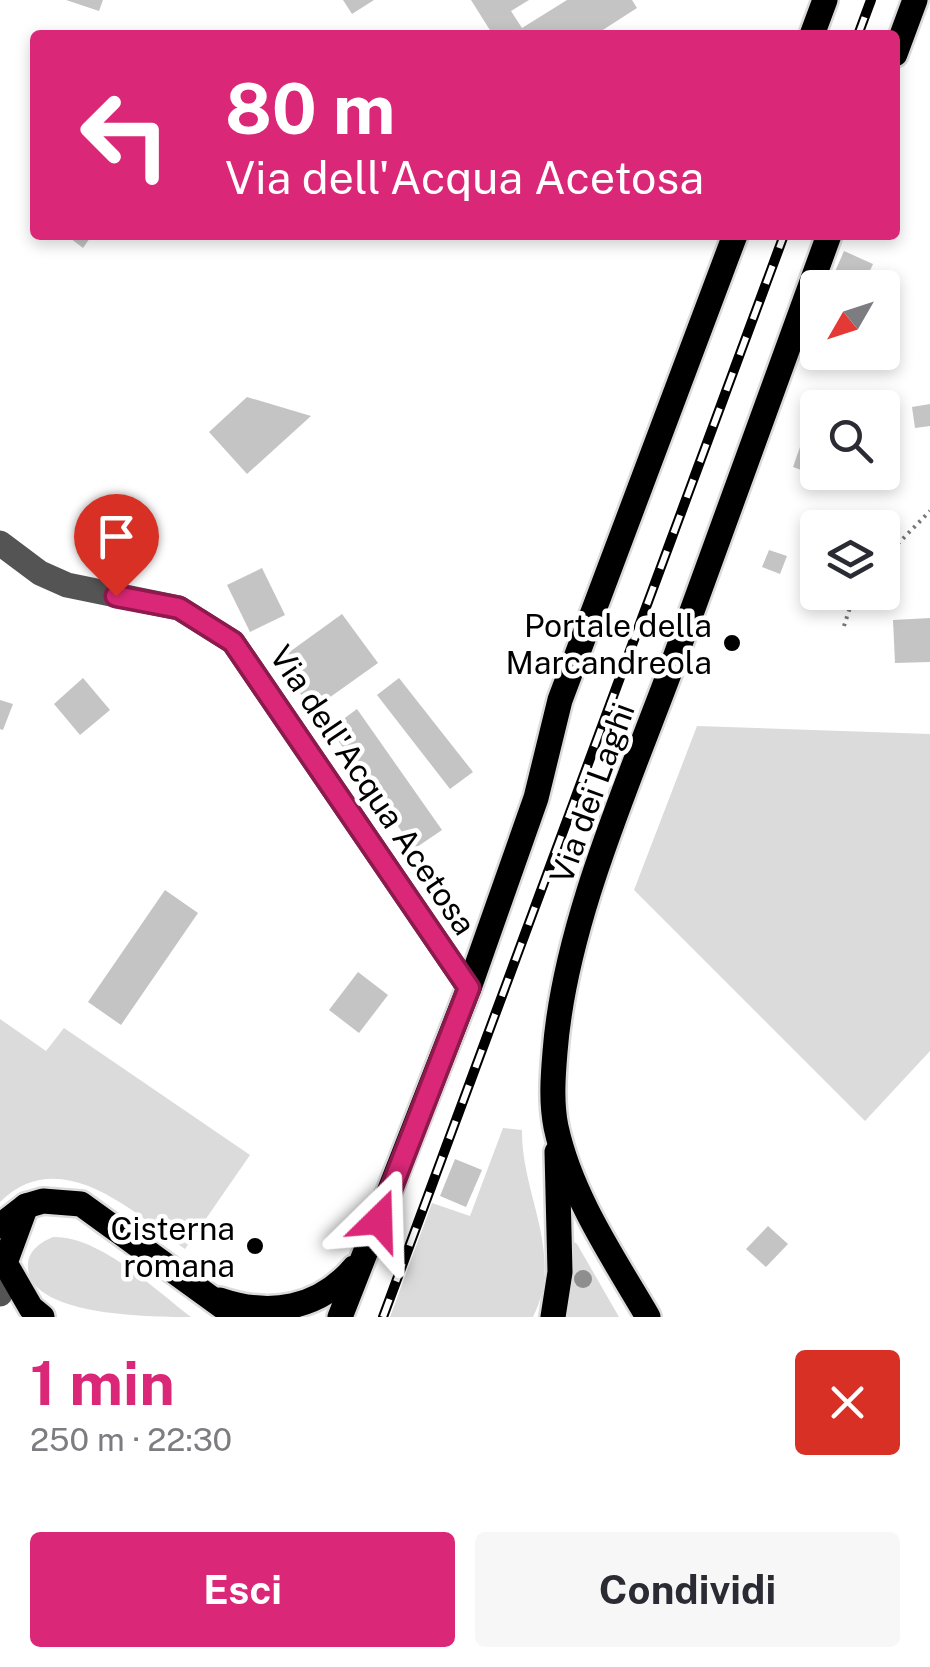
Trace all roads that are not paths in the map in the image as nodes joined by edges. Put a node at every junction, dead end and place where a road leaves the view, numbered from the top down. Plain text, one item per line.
1 (825, 0) edge
2 (915, 0) edge
3 (814, 30) edge
4 (900, 40) edge
5 (734, 240) edge
6 (827, 240) edge
7 (0, 543) edge
8 (469, 988) junction
9 (556, 1127) junction
10 (26, 1206) junction
11 (0, 1226) edge
12 (368, 1249) junction
13 (5, 1264) junction
14 (197, 1290) junction
15 (0, 1294) edge
16 (311, 1312) edge
17 (42, 1317) edge
18 (237, 1317) edge
19 (340, 1317) edge
20 (553, 1317) edge
21 (648, 1317) edge

1 - 3 main road
2 - 4 main road
5 - 8 main road, Via dell'Acqua Acetosa
6 - 9 main road, Via dei Laghi
7 - 8 street, Via dell'Acqua Acetosa
8 - 12 main road, Via dell'Acqua Acetosa
9 - 20 main road
9 - 21 main road, Via dei Laghi
10 - 11 main road
10 - 13 main road
10 - 14 main road
12 - 16 main road
12 - 19 main road, Via dell'Acqua Acetosa
13 - 15 street
13 - 17 main road
14 - 16 main road
14 - 18 main road

